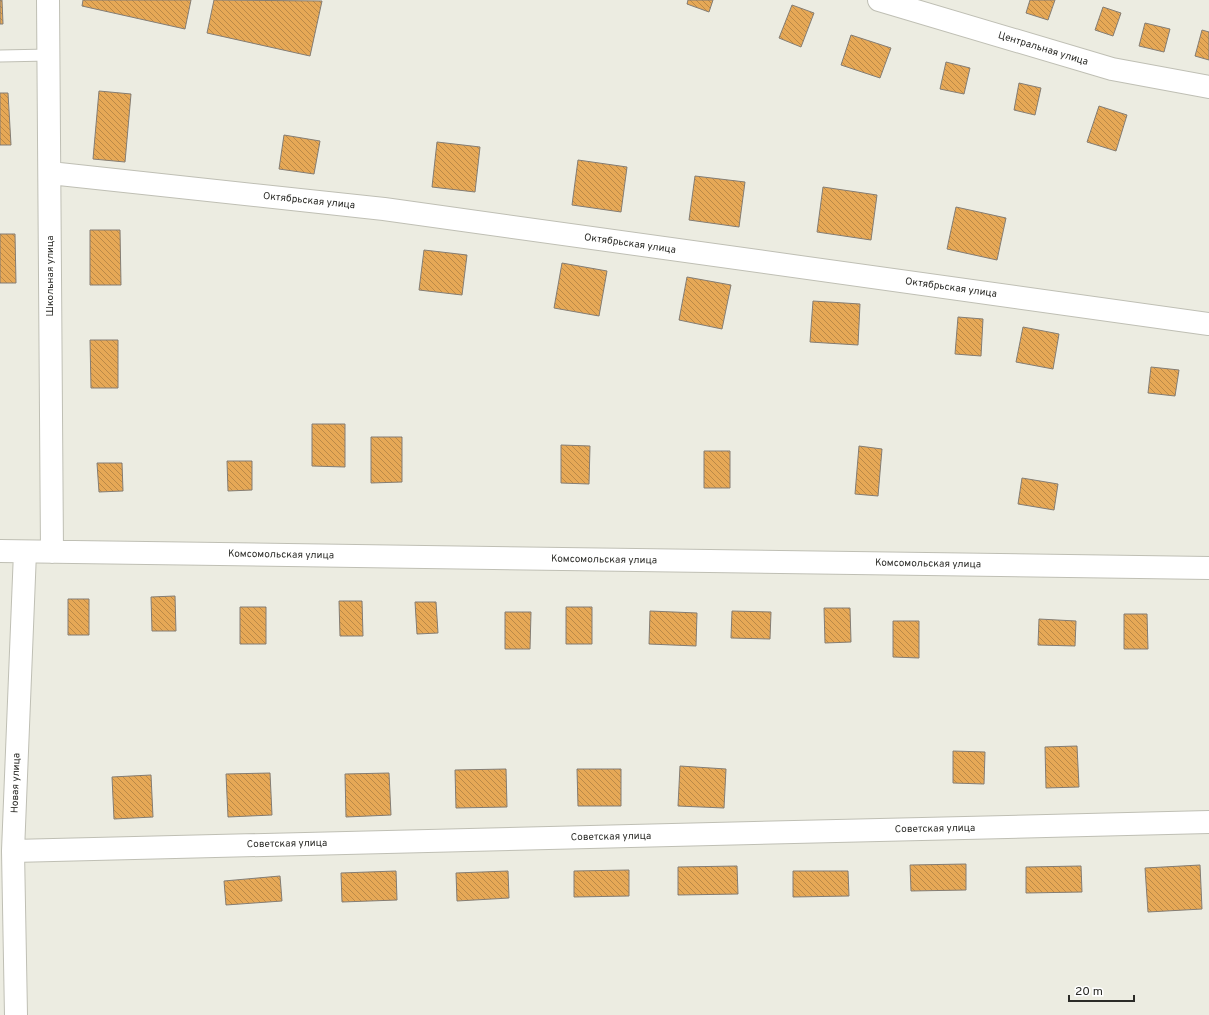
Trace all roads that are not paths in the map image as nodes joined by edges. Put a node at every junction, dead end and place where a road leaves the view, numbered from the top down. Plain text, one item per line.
1 (48, 0) edge
2 (879, 0) edge
3 (49, 55) junction
4 (0, 56) edge
5 (1209, 87) edge
6 (50, 173) junction
7 (1209, 324) edge
8 (0, 551) edge
9 (25, 552) junction
10 (52, 552) junction
11 (1209, 568) edge
12 (1209, 822) edge
13 (13, 851) junction
14 (16, 1015) edge

1 - 3 street, Школьная улица
2 - 5 street, Центральная улица
3 - 4 lane
3 - 6 street, Школьная улица
6 - 7 street, Октябрьская улица
6 - 10 street, Школьная улица
8 - 9 street, Комсомольская улица
9 - 10 street, Комсомольская улица
9 - 13 street, Новая улица
10 - 11 street, Комсомольская улица
12 - 13 street, Советская улица
13 - 14 street, Новая улица

